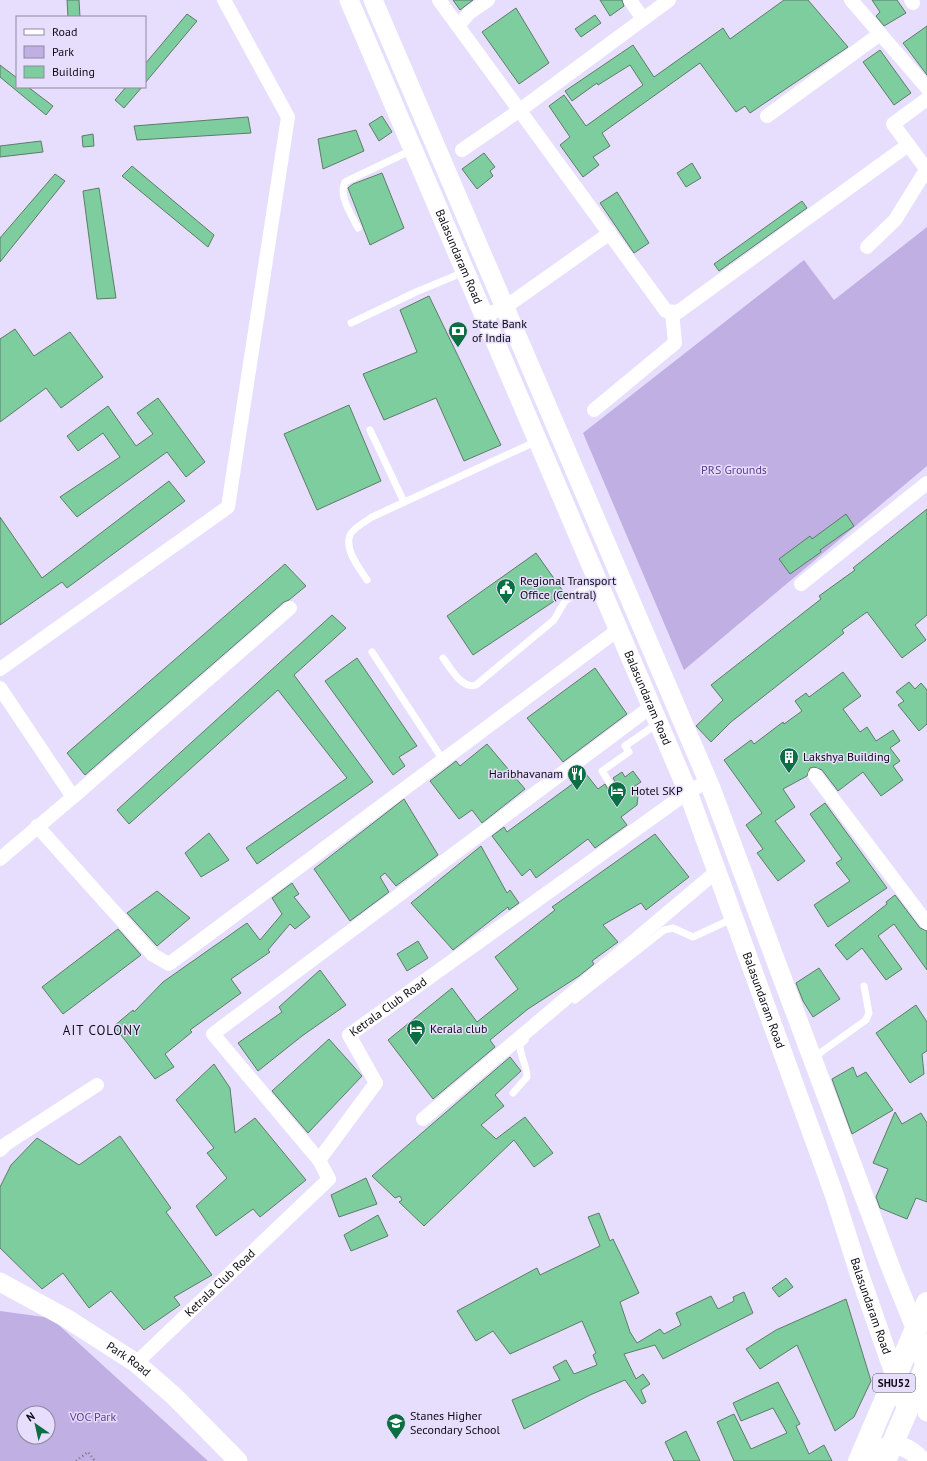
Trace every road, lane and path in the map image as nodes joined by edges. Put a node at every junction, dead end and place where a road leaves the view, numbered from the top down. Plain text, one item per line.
1 (224, 0) edge
2 (349, 0) edge
3 (373, 0) edge
4 (439, 0) edge
5 (488, 0) edge
6 (630, 0) edge
7 (669, 0) edge
8 (851, 0) edge
9 (643, 19) junction
10 (458, 26) junction
11 (880, 34) junction
12 (927, 88) edge
13 (927, 99) edge
14 (520, 110) junction
15 (767, 116) dead end
16 (908, 145) junction
17 (412, 150) junction
18 (462, 150) dead end
19 (927, 170) edge
20 (358, 228) dead end
21 (610, 233) junction
22 (867, 247) dead end
23 (464, 272) junction
24 (504, 308) junction
25 (672, 312) junction
26 (483, 316) junction
27 (351, 323) dead end
28 (594, 410) dead end
29 (370, 430) dead end
30 (537, 441) junction
31 (927, 483) edge
32 (404, 502) junction
33 (621, 576) junction
34 (367, 580) dead end
35 (598, 583) junction
36 (801, 584) dead end
37 (290, 608) dead end
38 (619, 629) junction
39 (372, 652) dead end
40 (443, 658) dead end
41 (0, 669) edge
42 (0, 688) edge
43 (655, 714) junction
44 (443, 760) junction
45 (816, 775) dead end
46 (708, 781) junction
47 (614, 788) dead end
48 (688, 792) junction
49 (73, 796) junction
50 (37, 826) junction
51 (0, 859) edge
52 (717, 871) junction
53 (734, 918) junction
54 (927, 923) edge
55 (864, 986) dead end
56 (812, 1058) junction
57 (97, 1085) dead end
58 (513, 1093) dead end
59 (423, 1119) dead end
60 (0, 1150) edge
61 (319, 1160) junction
62 (0, 1282) edge
63 (927, 1303) edge
64 (916, 1330) junction
65 (136, 1363) junction
66 (926, 1366) edge
67 (896, 1378) junction
68 (917, 1411) edge
69 (888, 1454) edge
70 (76, 1461) edge
71 (95, 1461) edge
72 (238, 1461) edge
73 (861, 1461) edge
74 (922, 1461) edge

1 - 41 street
2 - 17 main road, Balasundaram Road
3 - 24 main road, Balasundaram Road
4 - 10 street
5 - 10 street
6 - 9 street
7 - 9 street
8 - 11 street
9 - 14 street
10 - 14 street
11 - 12 street
11 - 15 street
13 - 16 street
14 - 18 street
14 - 21 street
16 - 19 street
16 - 25 street
17 - 20 lane
17 - 23 main road, Balasundaram Road
19 - 22 street
21 - 24 street
21 - 25 street
23 - 26 main road, Balasundaram Road
23 - 27 lane
24 - 26 street
24 - 33 main road, Balasundaram Road
25 - 28 street
26 - 30 main road, Balasundaram Road
29 - 32 lane
30 - 32 lane
30 - 35 main road, Balasundaram Road
31 - 36 street
32 - 34 lane
33 - 35 main road
33 - 46 main road, Balasundaram Road
35 - 38 main road, Balasundaram Road
35 - 40 lane
37 - 49 street
38 - 43 main road, Balasundaram Road
38 - 44 street
39 - 44 lane
42 - 49 street
43 - 47 lane
43 - 48 main road, Balasundaram Road
43 - 61 street
44 - 50 street
45 - 54 street
46 - 48 street
46 - 56 main road, Balasundaram Road
48 - 52 main road, Balasundaram Road
48 - 61 street, Ketrala Club Road
49 - 50 street
50 - 51 street
52 - 53 main road, Balasundaram Road
52 - 59 street
53 - 58 lane
53 - 67 main road, Balasundaram Road
55 - 56 lane
56 - 64 main road, Balasundaram Road
57 - 60 street
61 - 65 street, Ketrala Club Road
62 - 65 main road, Park Road
63 - 64 main road, SHU52
64 - 66 main road, Balasundaram Road
64 - 67 main road, SHU52
65 - 72 main road, Park Road
66 - 68 main road, SHU52
67 - 68 main road, Balasundaram Road
67 - 73 main road, SHU52
68 - 69 main road, SHU52
69 - 73 main road
69 - 74 main road
70 - 71 path

